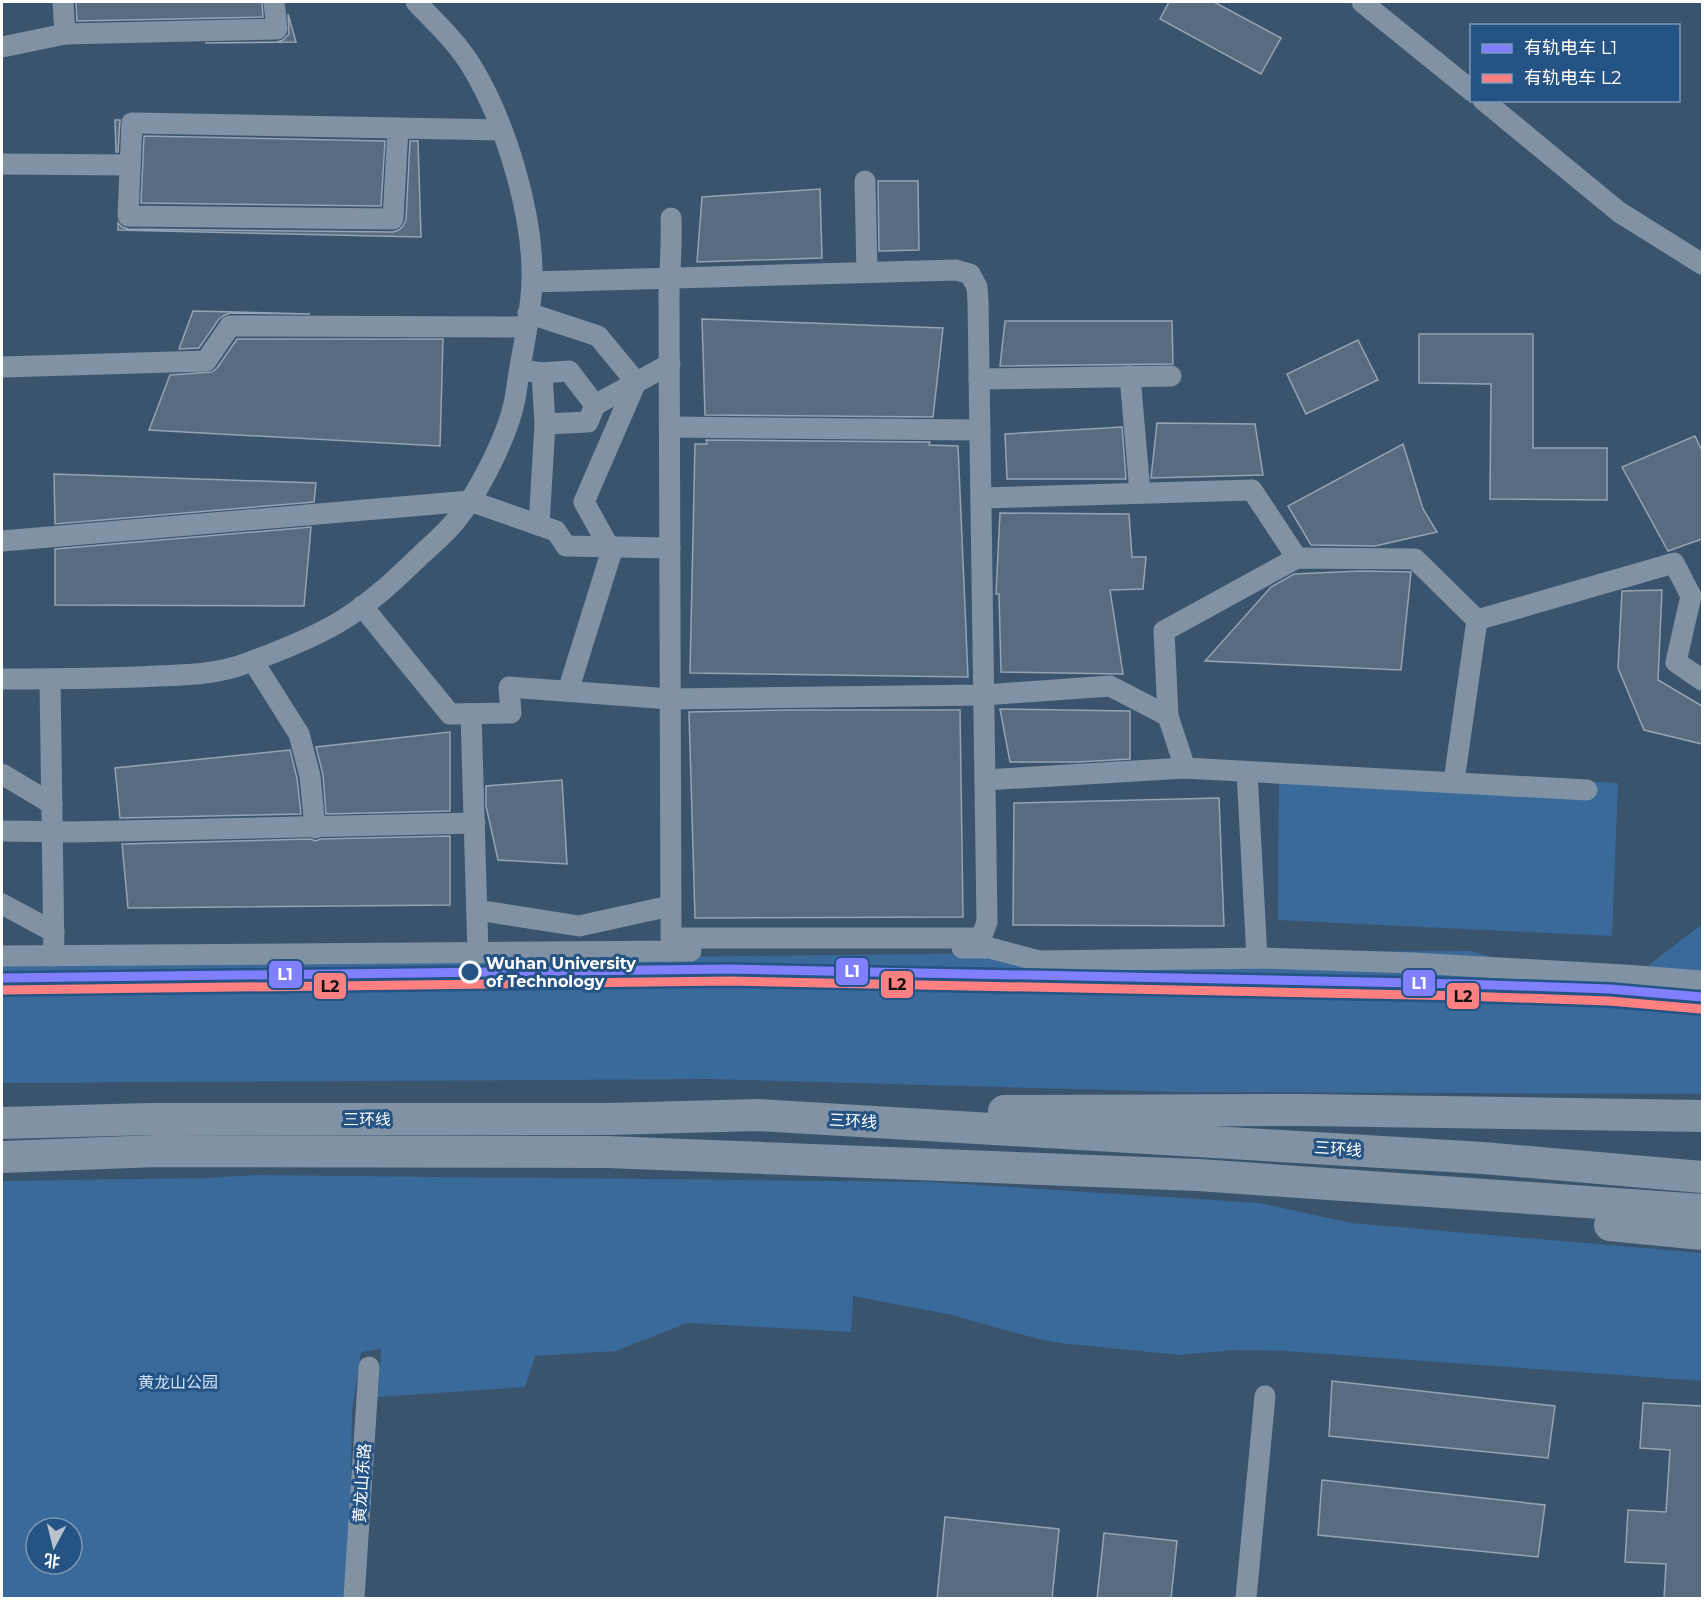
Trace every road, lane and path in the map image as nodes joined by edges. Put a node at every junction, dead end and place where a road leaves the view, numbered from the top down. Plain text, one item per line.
1 (63, 2) edge
2 (274, 2) edge
3 (416, 2) edge
4 (1362, 2) edge
5 (65, 34) junction
6 (2, 47) edge
7 (1470, 89) edge
8 (1485, 102) edge
9 (398, 128) junction
10 (502, 130) junction
11 (2, 164) edge
12 (129, 165) junction
13 (865, 181) dead end
14 (671, 218) dead end
15 (1702, 264) edge
16 (867, 272) junction
17 (670, 278) junction
18 (532, 282) junction
19 (528, 320) junction
20 (670, 364) junction
21 (2, 367) edge
22 (520, 370) junction
23 (542, 373) junction
24 (1130, 376) junction
25 (1171, 376) dead end
26 (979, 379) junction
27 (636, 382) junction
28 (595, 405) junction
29 (544, 424) junction
30 (670, 427) junction
31 (980, 430) junction
32 (1140, 493) junction
33 (981, 498) junction
34 (470, 501) junction
35 (539, 525) junction
36 (2, 541) edge
37 (611, 547) junction
38 (670, 548) junction
39 (1297, 558) junction
40 (1697, 594) edge
41 (362, 606) junction
42 (1477, 620) junction
43 (253, 661) junction
44 (50, 679) junction
45 (2, 680) edge
46 (1702, 680) edge
47 (568, 691) junction
48 (984, 695) junction
49 (670, 699) junction
50 (471, 714) junction
51 (1168, 716) junction
52 (1185, 768) junction
53 (1247, 772) junction
54 (2, 774) edge
55 (1455, 774) dead end
56 (985, 780) junction
57 (1587, 790) dead end
58 (52, 804) junction
59 (475, 824) junction
60 (315, 828) junction
61 (2, 831) edge
62 (52, 833) junction
63 (2, 904) edge
64 (670, 906) junction
65 (477, 910) junction
66 (579, 926) junction
67 (54, 932) junction
68 (580, 952) junction
69 (478, 953) junction
70 (2, 956) edge
71 (54, 956) junction
72 (1257, 958) junction
73 (1702, 981) edge
74 (758, 1115) junction
75 (1702, 1116) edge
76 (2, 1123) edge
77 (2, 1156) edge
78 (1229, 1177) junction
79 (1702, 1177) edge
80 (1702, 1210) edge
81 (1702, 1234) edge
82 (369, 1367) dead end
83 (1265, 1396) dead end
84 (354, 1599) edge
85 (1246, 1599) edge

1 - 5 street
2 - 5 street
3 - 10 street
4 - 7 street
5 - 6 street
8 - 15 street
9 - 10 street
9 - 12 street
9 - 12 street
10 - 18 street
11 - 12 street
13 - 16 street
14 - 17 street
16 - 17 street
16 - 26 street
17 - 18 street
17 - 20 street
18 - 19 street
19 - 21 street
19 - 22 street
19 - 27 street
20 - 27 street
20 - 30 street
22 - 23 street
22 - 34 street
23 - 28 street
23 - 29 street
24 - 25 street
24 - 26 street
24 - 32 street
26 - 31 street
27 - 28 street
27 - 37 street
28 - 29 street
29 - 35 street
30 - 31 street
30 - 38 street
31 - 33 street
32 - 33 street
32 - 39 street
33 - 48 street
34 - 35 street
34 - 36 street
34 - 41 street
35 - 37 street
37 - 38 street
37 - 47 street
38 - 49 street
39 - 42 street
39 - 51 street
40 - 42 street
40 - 46 street
41 - 43 street
41 - 50 street
42 - 55 street
43 - 44 street
43 - 60 street
44 - 45 street
44 - 58 street
47 - 49 street
47 - 50 street
48 - 49 street
48 - 51 street
48 - 56 street
49 - 64 street
50 - 59 street
51 - 52 street
52 - 53 street
52 - 56 street
53 - 57 street
53 - 72 street
54 - 58 street
56 - 64 street
58 - 62 street
59 - 60 street
59 - 65 street
60 - 62 street
61 - 62 street
62 - 67 street
63 - 67 street
64 - 66 street
65 - 66 street
65 - 69 street
66 - 68 street
67 - 71 street
68 - 69 street
68 - 72 street
69 - 71 street
70 - 71 street
72 - 73 street
74 - 75 highway
74 - 76 highway, 三环线
74 - 79 highway, 三环线
77 - 78 highway, 三环线
78 - 80 highway, 三环线
78 - 81 highway
82 - 84 street, 黄龙山东路
83 - 85 street

